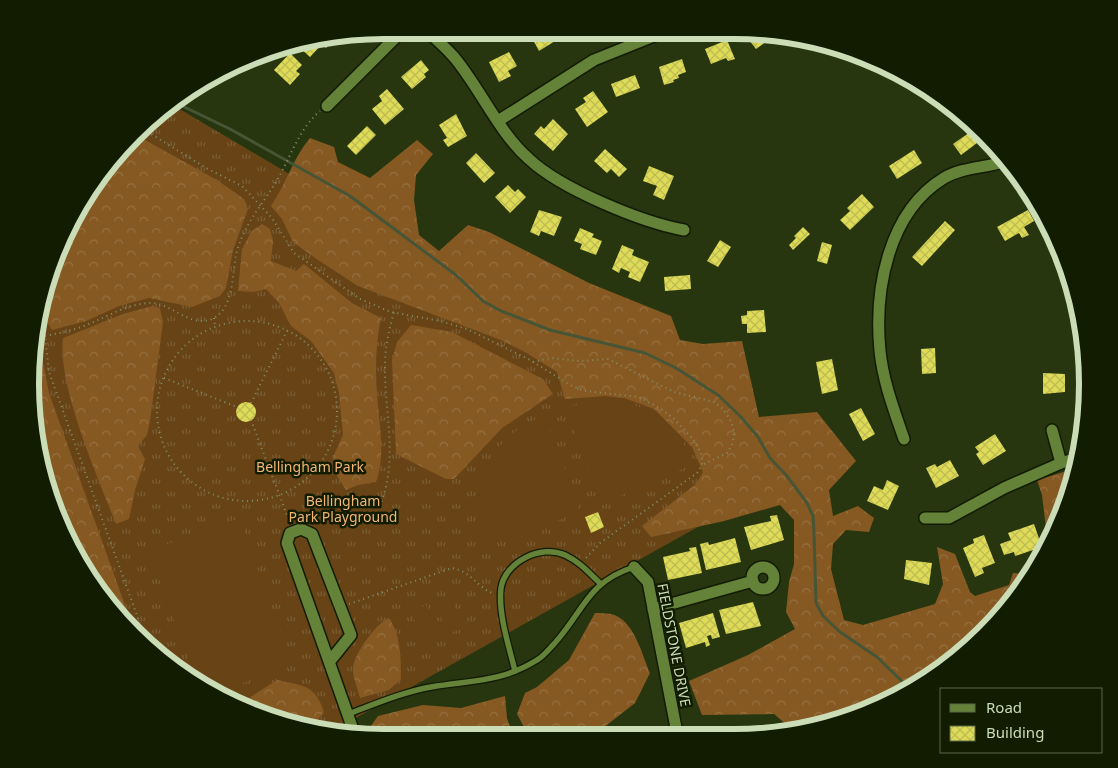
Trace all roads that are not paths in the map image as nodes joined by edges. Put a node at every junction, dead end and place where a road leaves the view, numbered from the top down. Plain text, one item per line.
1 (394, 39) edge
2 (435, 39) edge
3 (646, 39) edge
4 (326, 106) road end
5 (498, 120) junction
6 (999, 163) edge
7 (684, 230) dead end
8 (1052, 430) dead end
9 (904, 439) dead end
10 (1070, 461) edge
11 (1061, 463) junction
12 (925, 518) dead end
13 (634, 567) joint
14 (753, 581) dead end
15 (601, 584) junction
16 (653, 609) junction
17 (330, 661) junction
18 (516, 671) junction
19 (349, 719) junction
20 (352, 728) edge
21 (676, 729) edge

1 - 4 street
2 - 5 street
3 - 5 street
5 - 7 street
6 - 9 street
8 - 11 street
10 - 11 street
11 - 12 street
13 - 15 lane
13 - 16 street, FIELDSTONE DRIVE
14 - 16 street
15 - 18 lane
15 - 18 lane
16 - 21 street, FIELDSTONE DRIVE
17 - 17 street
17 - 19 street
18 - 19 lane
19 - 20 street

